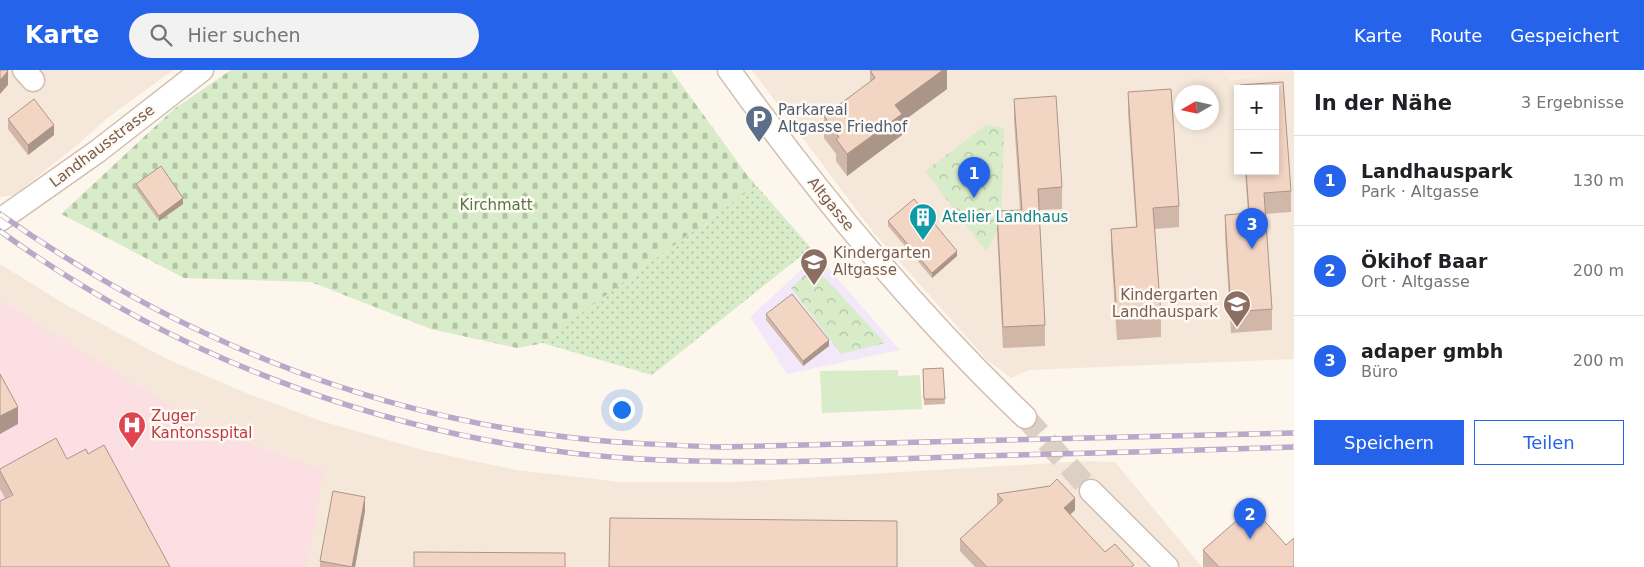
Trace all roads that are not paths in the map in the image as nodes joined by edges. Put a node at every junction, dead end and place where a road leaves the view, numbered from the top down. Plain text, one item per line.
1 (202, 70) edge
2 (729, 70) edge
3 (0, 220) edge
4 (1025, 417) tunnel mouth
5 (1091, 491) tunnel mouth
6 (1167, 567) edge

1 - 3 street, Landhausstrasse
2 - 4 street, Altgasse
5 - 6 street

